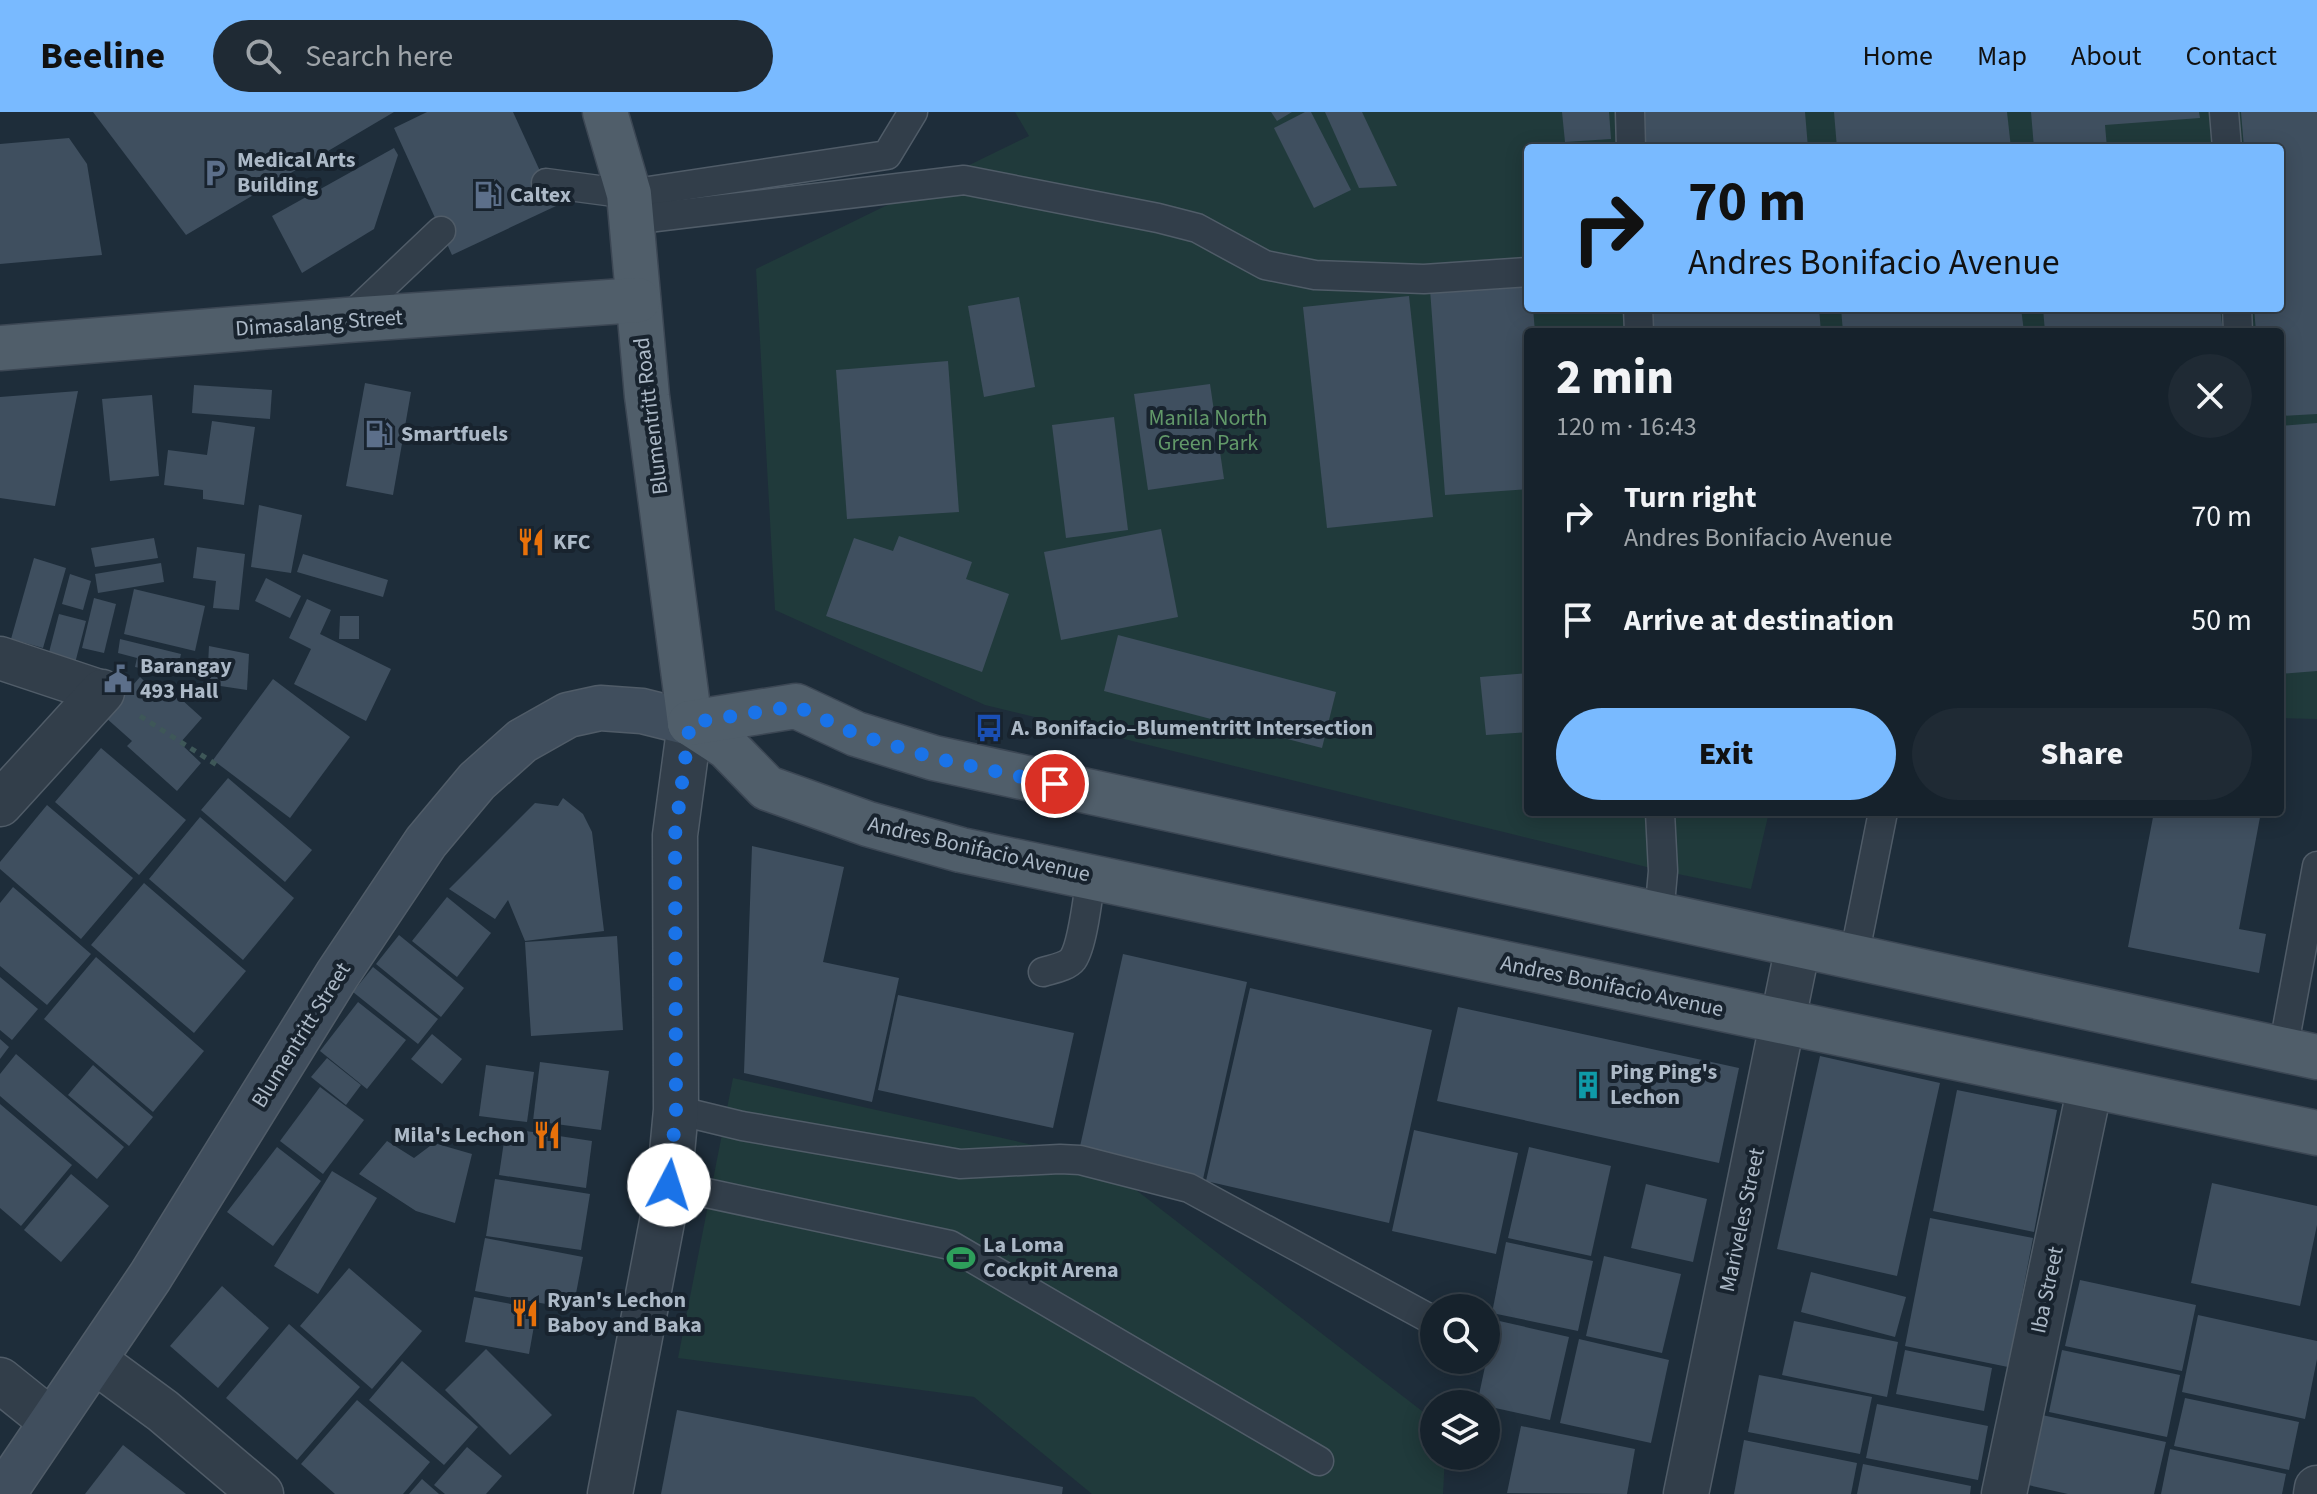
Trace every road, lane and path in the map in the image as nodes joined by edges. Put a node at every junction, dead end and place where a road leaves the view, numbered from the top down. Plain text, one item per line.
1 (605, 112) edge
2 (913, 112) edge
3 (1630, 112) edge
4 (2224, 112) edge
5 (1631, 144) edge
6 (2227, 144) edge
7 (546, 183) dead end
8 (630, 207) junction
9 (441, 231) dead end
10 (1524, 272) edge
11 (638, 300) junction
12 (347, 320) junction
13 (0, 348) edge
14 (0, 658) edge
15 (102, 692) junction
16 (690, 723) junction
17 (220, 767) dead end
18 (0, 804) edge
19 (1660, 816) edge
20 (1882, 816) edge
21 (2317, 866) edge
22 (1091, 876) junction
23 (1659, 916) junction
24 (1798, 946) junction
25 (1854, 957) junction
26 (1043, 972) dead end
27 (1783, 1022) junction
28 (2300, 1054) edge
29 (2090, 1086) junction
30 (676, 1110) junction
31 (2317, 1133) edge
32 (669, 1185) junction
33 (1420, 1313) edge
34 (95, 1361) junction
35 (0, 1380) edge
36 (51, 1421) junction
37 (1319, 1461) dead end
38 (2317, 1488) edge
39 (3, 1494) edge
40 (261, 1494) edge
41 (610, 1494) edge
42 (1686, 1494) edge
43 (2004, 1494) edge
44 (2316, 1494) edge

1 - 8 main road, Blumentritt Road
2 - 8 lane
3 - 5 lane
4 - 6 lane
7 - 8 lane
8 - 10 lane
8 - 11 main road, Blumentritt Road
9 - 12 lane
11 - 12 main road, Dimasalang Street
11 - 16 main road, Blumentritt Road
12 - 13 main road, Dimasalang Street
14 - 15 street
15 - 17 path
15 - 18 street
16 - 22 main road, Andres Bonifacio Avenue
16 - 23 main road
16 - 30 street
16 - 34 main road, Blumentritt Street
19 - 23 lane
20 - 25 lane
21 - 28 lane
22 - 26 lane
22 - 27 main road, Andres Bonifacio Avenue
23 - 24 main road
24 - 25 main road
24 - 27 street, Mariveles Street
25 - 28 main road
27 - 29 main road, Andres Bonifacio Avenue
27 - 42 street, Mariveles Street
29 - 31 main road, Andres Bonifacio Avenue
29 - 43 street, Iba Street
30 - 32 street
30 - 33 lane
32 - 37 lane
32 - 41 street
34 - 36 main road, Blumentritt Street
34 - 40 street
35 - 36 street
36 - 39 main road, Blumentritt Street
38 - 44 street

